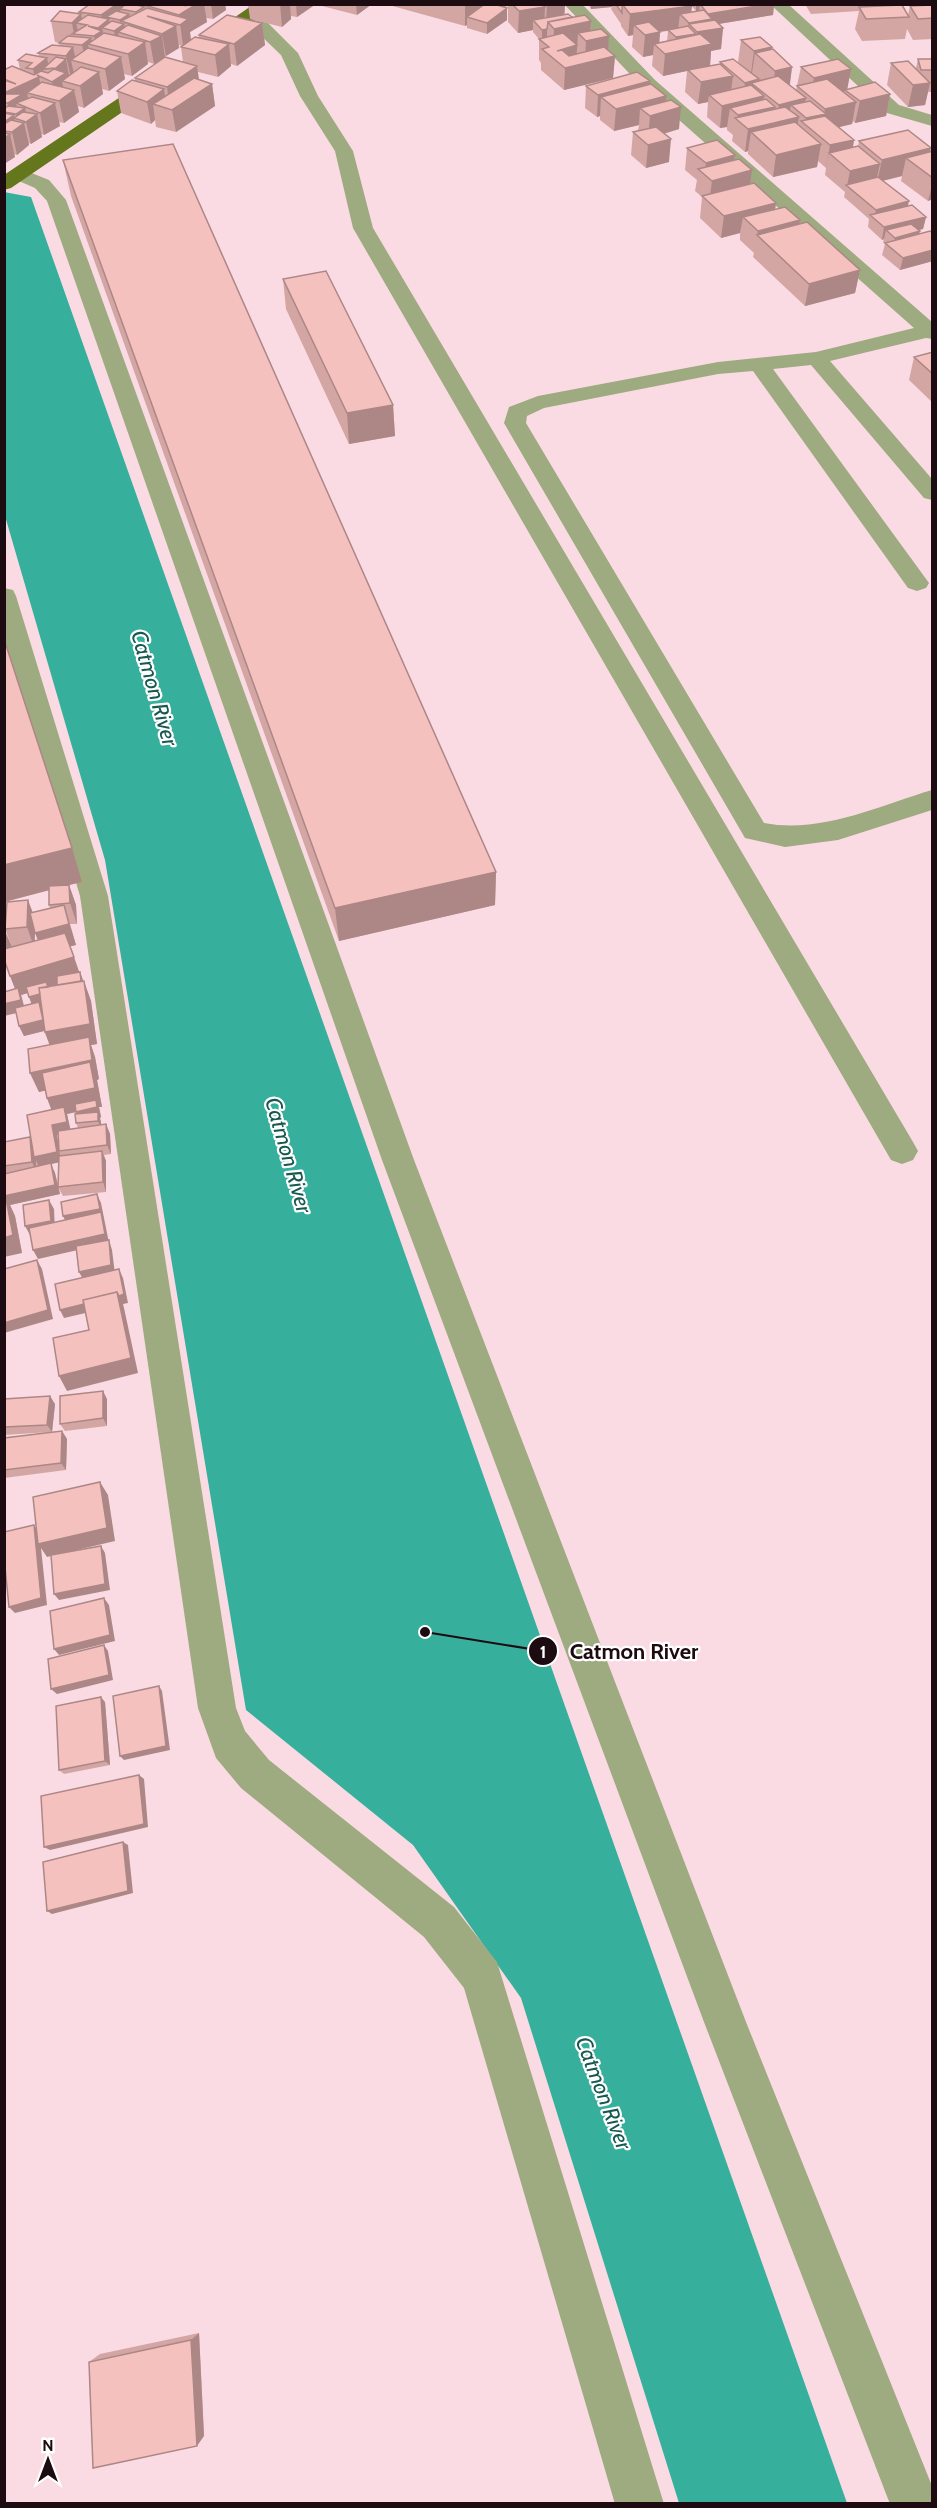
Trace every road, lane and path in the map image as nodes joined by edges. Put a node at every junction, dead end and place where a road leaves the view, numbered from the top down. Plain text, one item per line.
1 (266, 4) edge
2 (572, 4) edge
3 (778, 4) edge
4 (241, 22) junction
5 (192, 56) edge
6 (173, 69) edge
7 (933, 121) edge
8 (12, 179) edge
9 (932, 331) edge
10 (816, 358) junction
11 (759, 366) junction
12 (933, 493) edge
13 (917, 583) dead end
14 (4, 596) edge
15 (933, 800) edge
16 (902, 1151) dead end
17 (640, 2504) edge
18 (915, 2504) edge

1 - 4 main road
2 - 9 street
3 - 7 street
4 - 5 main road
4 - 16 street
6 - 8 main road
8 - 18 street
9 - 10 street
10 - 11 street
10 - 12 street
11 - 13 street
11 - 15 street
14 - 17 street

